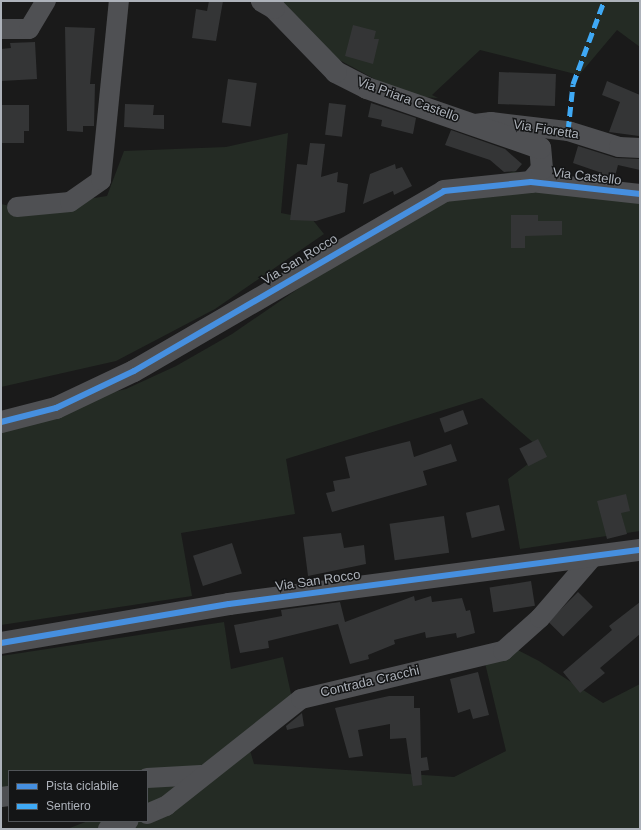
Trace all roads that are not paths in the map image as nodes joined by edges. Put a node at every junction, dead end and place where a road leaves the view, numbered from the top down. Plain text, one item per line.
1 (46, 1) edge
2 (119, 1) edge
3 (271, 4) edge
4 (1, 29) edge
5 (475, 124) junction
6 (640, 148) edge
7 (531, 182) junction
8 (640, 194) edge
9 (17, 207) dead end
10 (1, 422) edge
11 (640, 550) edge
12 (591, 558) junction
13 (1, 643) edge
14 (201, 775) junction
15 (148, 778) edge
16 (148, 814) edge
17 (126, 822) edge
18 (108, 829) edge

1 - 4 street
2 - 9 street
3 - 5 street, Via Priara Castello
5 - 6 street, Via Fioretta
5 - 7 street, Via Priara Castello
7 - 8 street, Via Castello
7 - 10 street, Via San Rocco
11 - 12 street, Via San Rocco
12 - 13 street, Via San Rocco
12 - 14 street, Contrada Cracchi
14 - 15 street
14 - 16 street, Contrada Cracchi
17 - 18 street

